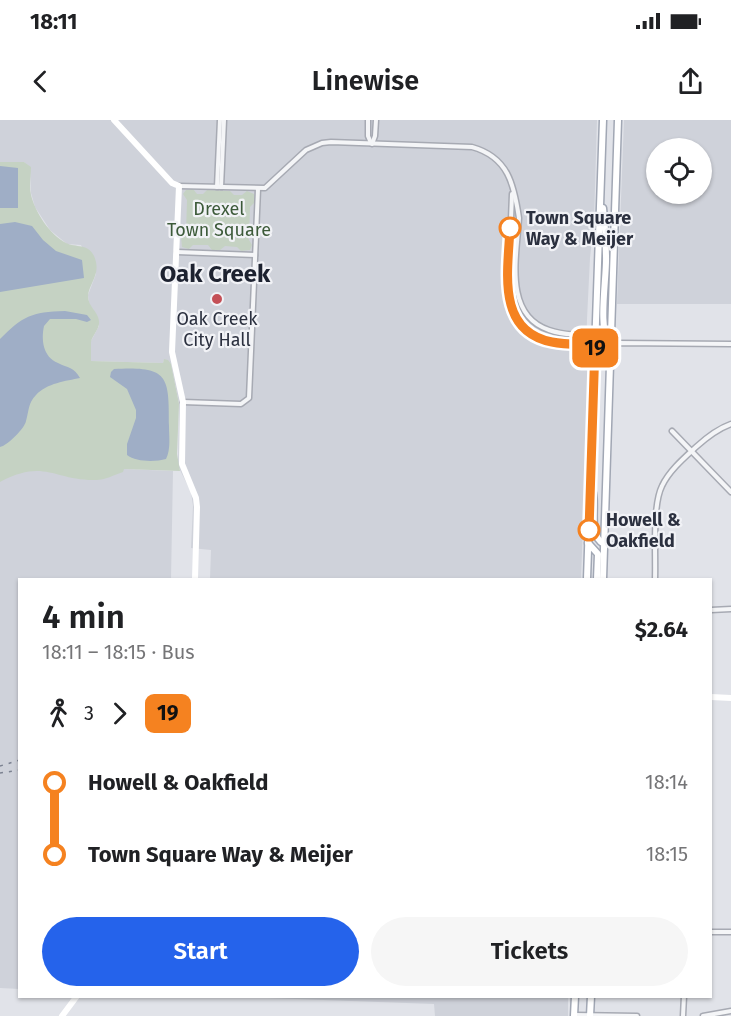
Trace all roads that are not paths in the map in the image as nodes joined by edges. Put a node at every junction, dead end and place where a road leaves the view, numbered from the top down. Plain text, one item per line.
1 (114, 120) edge
2 (222, 120) edge
3 (368, 120) edge
4 (376, 120) edge
5 (603, 120) edge
6 (618, 120) edge
7 (372, 144) junction
8 (179, 186) junction
9 (219, 187) junction
10 (512, 187) junction
11 (601, 187) junction
12 (258, 189) junction
13 (177, 252) junction
14 (255, 255) junction
15 (595, 335) junction
16 (607, 336) junction
17 (618, 343) junction
18 (731, 344) edge
19 (595, 345) junction
20 (610, 345) junction
21 (183, 402) junction
22 (731, 424) edge
23 (672, 431) dead end
24 (692, 451) junction
25 (590, 480) junction
26 (731, 492) edge
27 (588, 543) junction
28 (604, 544) junction
29 (656, 545) junction
30 (195, 578) edge
31 (588, 578) edge
32 (597, 578) edge
33 (603, 578) edge
34 (656, 578) edge
35 (731, 609) edge
36 (712, 610) edge
37 (712, 697) edge
38 (731, 698) edge
39 (712, 932) edge
40 (731, 932) edge
41 (76, 998) edge
42 (575, 998) edge
43 (591, 998) edge
44 (684, 998) edge
45 (731, 1011) edge
46 (574, 1015) edge
47 (62, 1016) edge
48 (590, 1016) edge
49 (637, 1016) edge
50 (683, 1016) edge
51 (703, 1016) edge

1 - 8 main road
2 - 9 street
3 - 7 street
4 - 7 street
5 - 11 main road
6 - 16 main road
7 - 10 street
7 - 12 street
8 - 9 street
8 - 13 main road
9 - 12 street
10 - 15 street
10 - 19 street
11 - 15 main road
11 - 16 main road
12 - 14 street
13 - 14 street
13 - 21 main road
14 - 21 street
15 - 16 street
15 - 19 main road
16 - 17 street
16 - 20 main road
17 - 18 street
17 - 20 street
19 - 20 street
19 - 25 main road
20 - 28 main road
21 - 30 main road
22 - 24 street
23 - 24 street
24 - 26 street
24 - 29 street
25 - 27 main road
25 - 28 main road
27 - 31 main road
27 - 32 main road
28 - 29 street
28 - 33 main road
29 - 34 street
35 - 36 street
37 - 38 main road
39 - 40 street
41 - 47 main road
42 - 46 main road
43 - 48 main road
44 - 50 street
45 - 51 street
46 - 48 street
48 - 49 street

